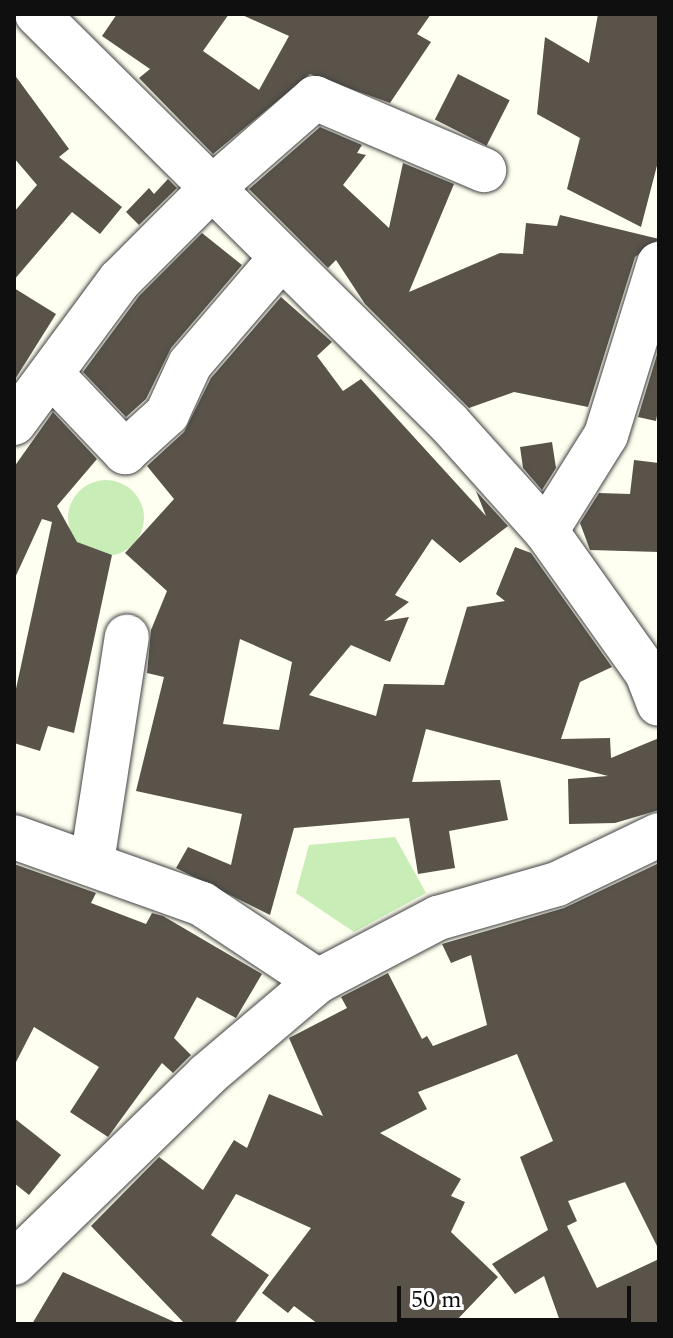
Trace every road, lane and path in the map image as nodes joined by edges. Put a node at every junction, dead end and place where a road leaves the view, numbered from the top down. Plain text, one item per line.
1 (37, 14) edge
2 (484, 170) dead end
3 (212, 188) junction
4 (282, 257) junction
5 (659, 264) edge
6 (51, 374) junction
7 (14, 423) edge
8 (546, 531) junction
9 (127, 637) dead end
10 (659, 704) edge
11 (659, 835) edge
12 (14, 837) edge
13 (92, 862) junction
14 (318, 981) junction
15 (14, 1263) edge

1 - 3 street
2 - 3 street
3 - 4 street
3 - 6 street
4 - 6 street
4 - 8 street
5 - 8 street
6 - 7 street
8 - 10 street
9 - 13 street
11 - 14 street
12 - 13 street
13 - 14 street
14 - 15 street

